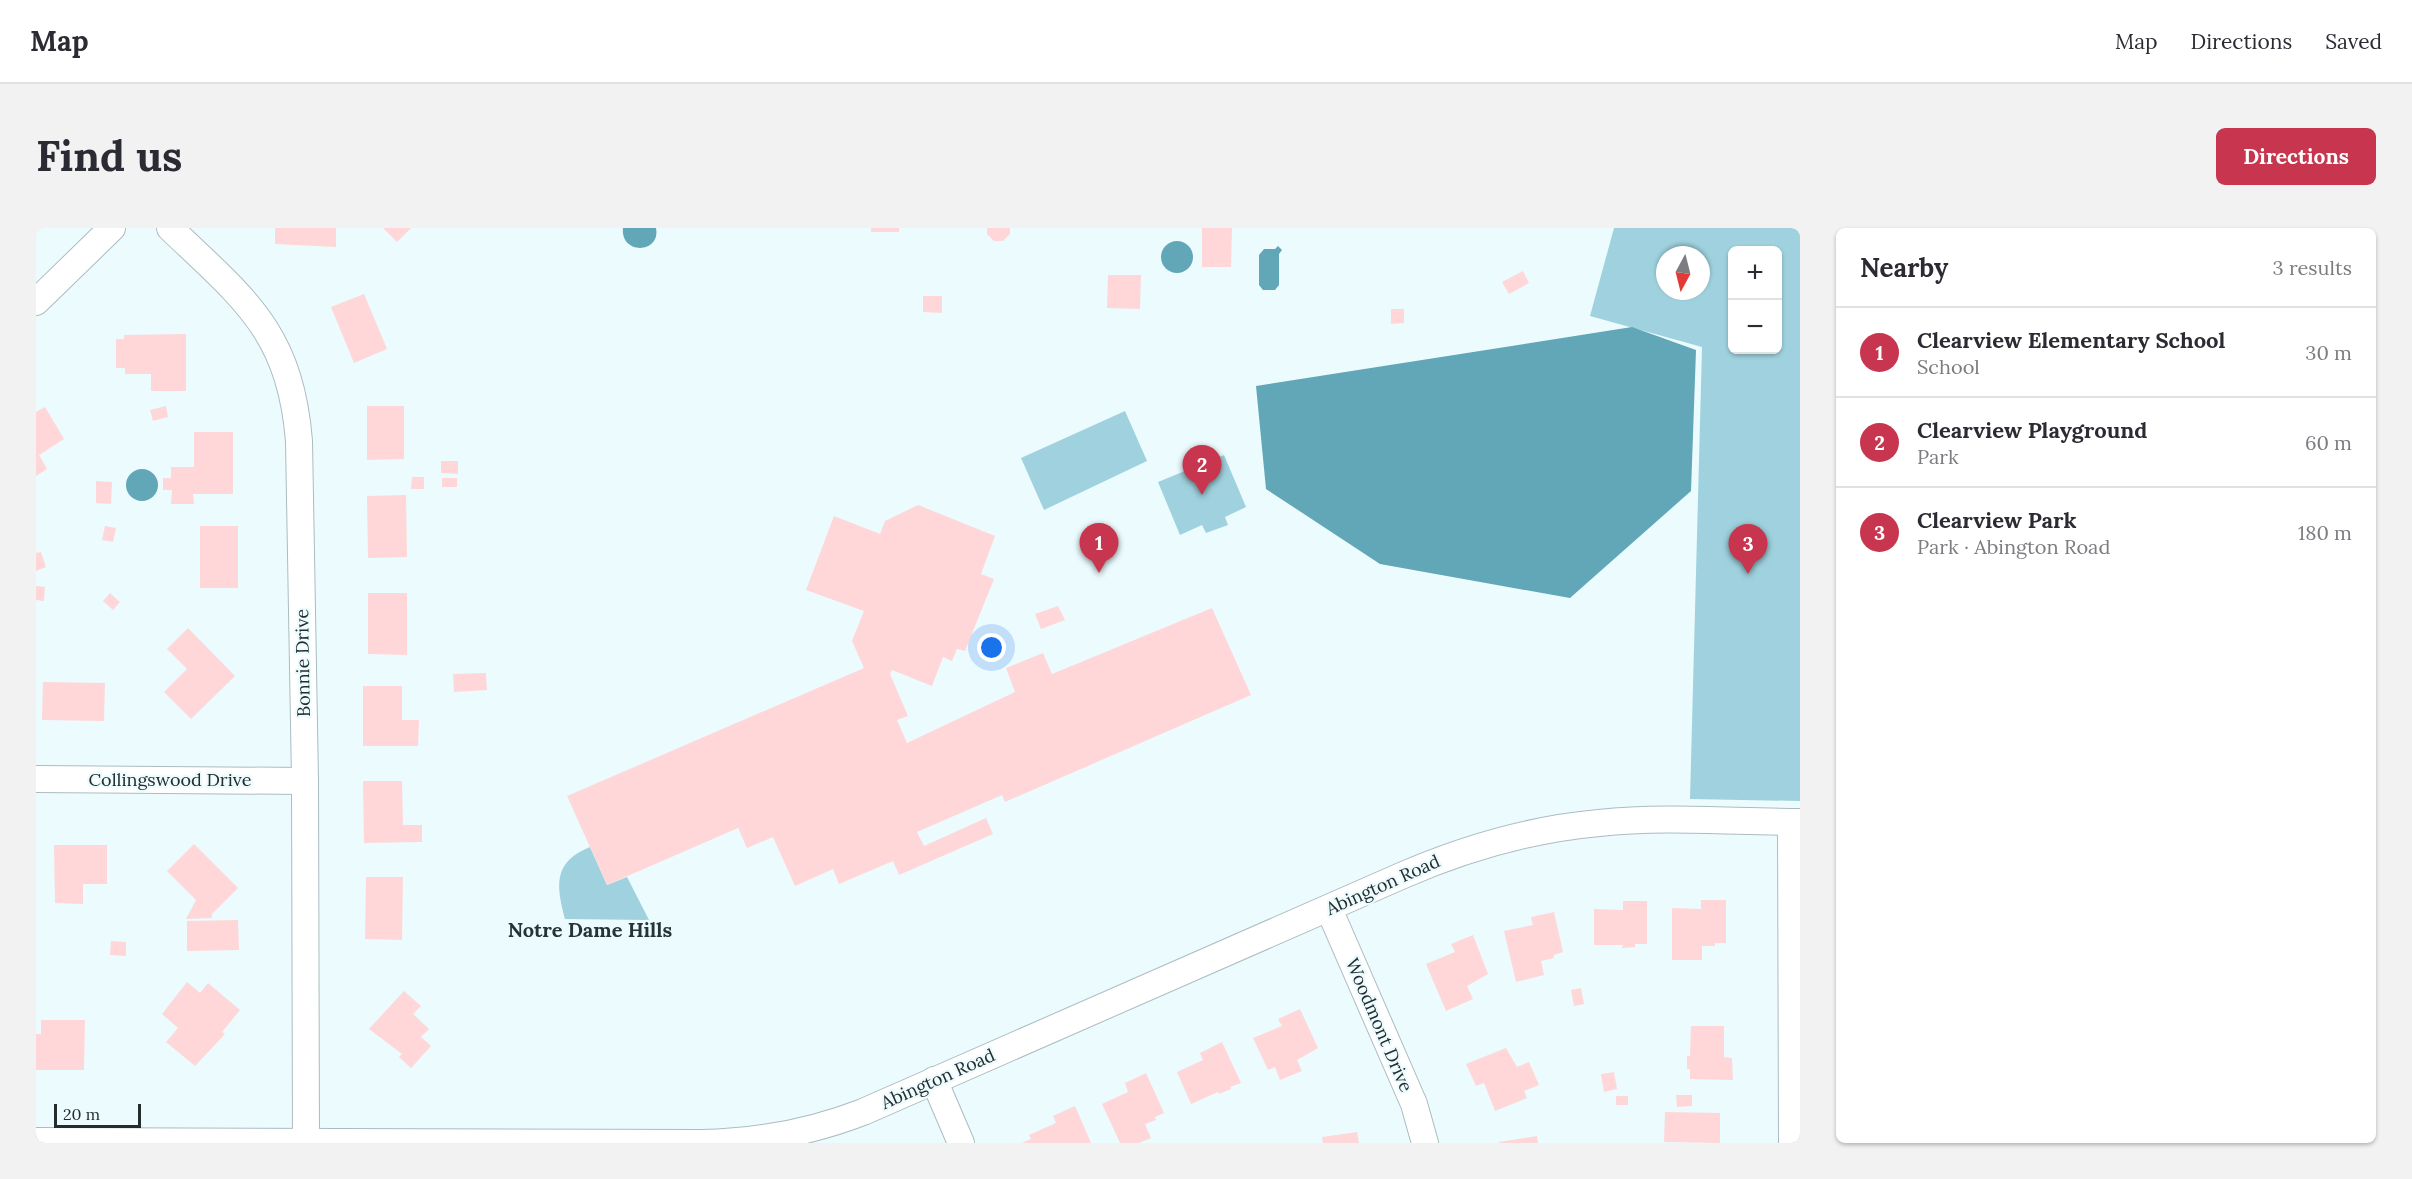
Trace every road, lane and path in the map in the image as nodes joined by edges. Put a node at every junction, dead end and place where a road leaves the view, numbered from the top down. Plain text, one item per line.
1 (112, 228) edge
2 (170, 228) edge
3 (36, 302) edge
4 (36, 779) edge
5 (305, 781) junction
6 (1795, 822) edge
7 (1329, 909) junction
8 (934, 1080) junction
9 (36, 1141) edge
10 (306, 1142) edge
11 (701, 1143) edge
12 (961, 1143) edge
13 (1425, 1143) edge
14 (1792, 1143) edge

1 - 3 street
2 - 5 street, Bonnie Drive
4 - 5 street, Collingswood Drive
5 - 10 street, Bonnie Drive
6 - 7 street, Abington Road
6 - 14 street
7 - 8 street, Abington Road
7 - 13 street, Woodmont Drive
8 - 11 street, Abington Road
8 - 12 street
9 - 10 street, Abington Road
10 - 11 street, Abington Road

